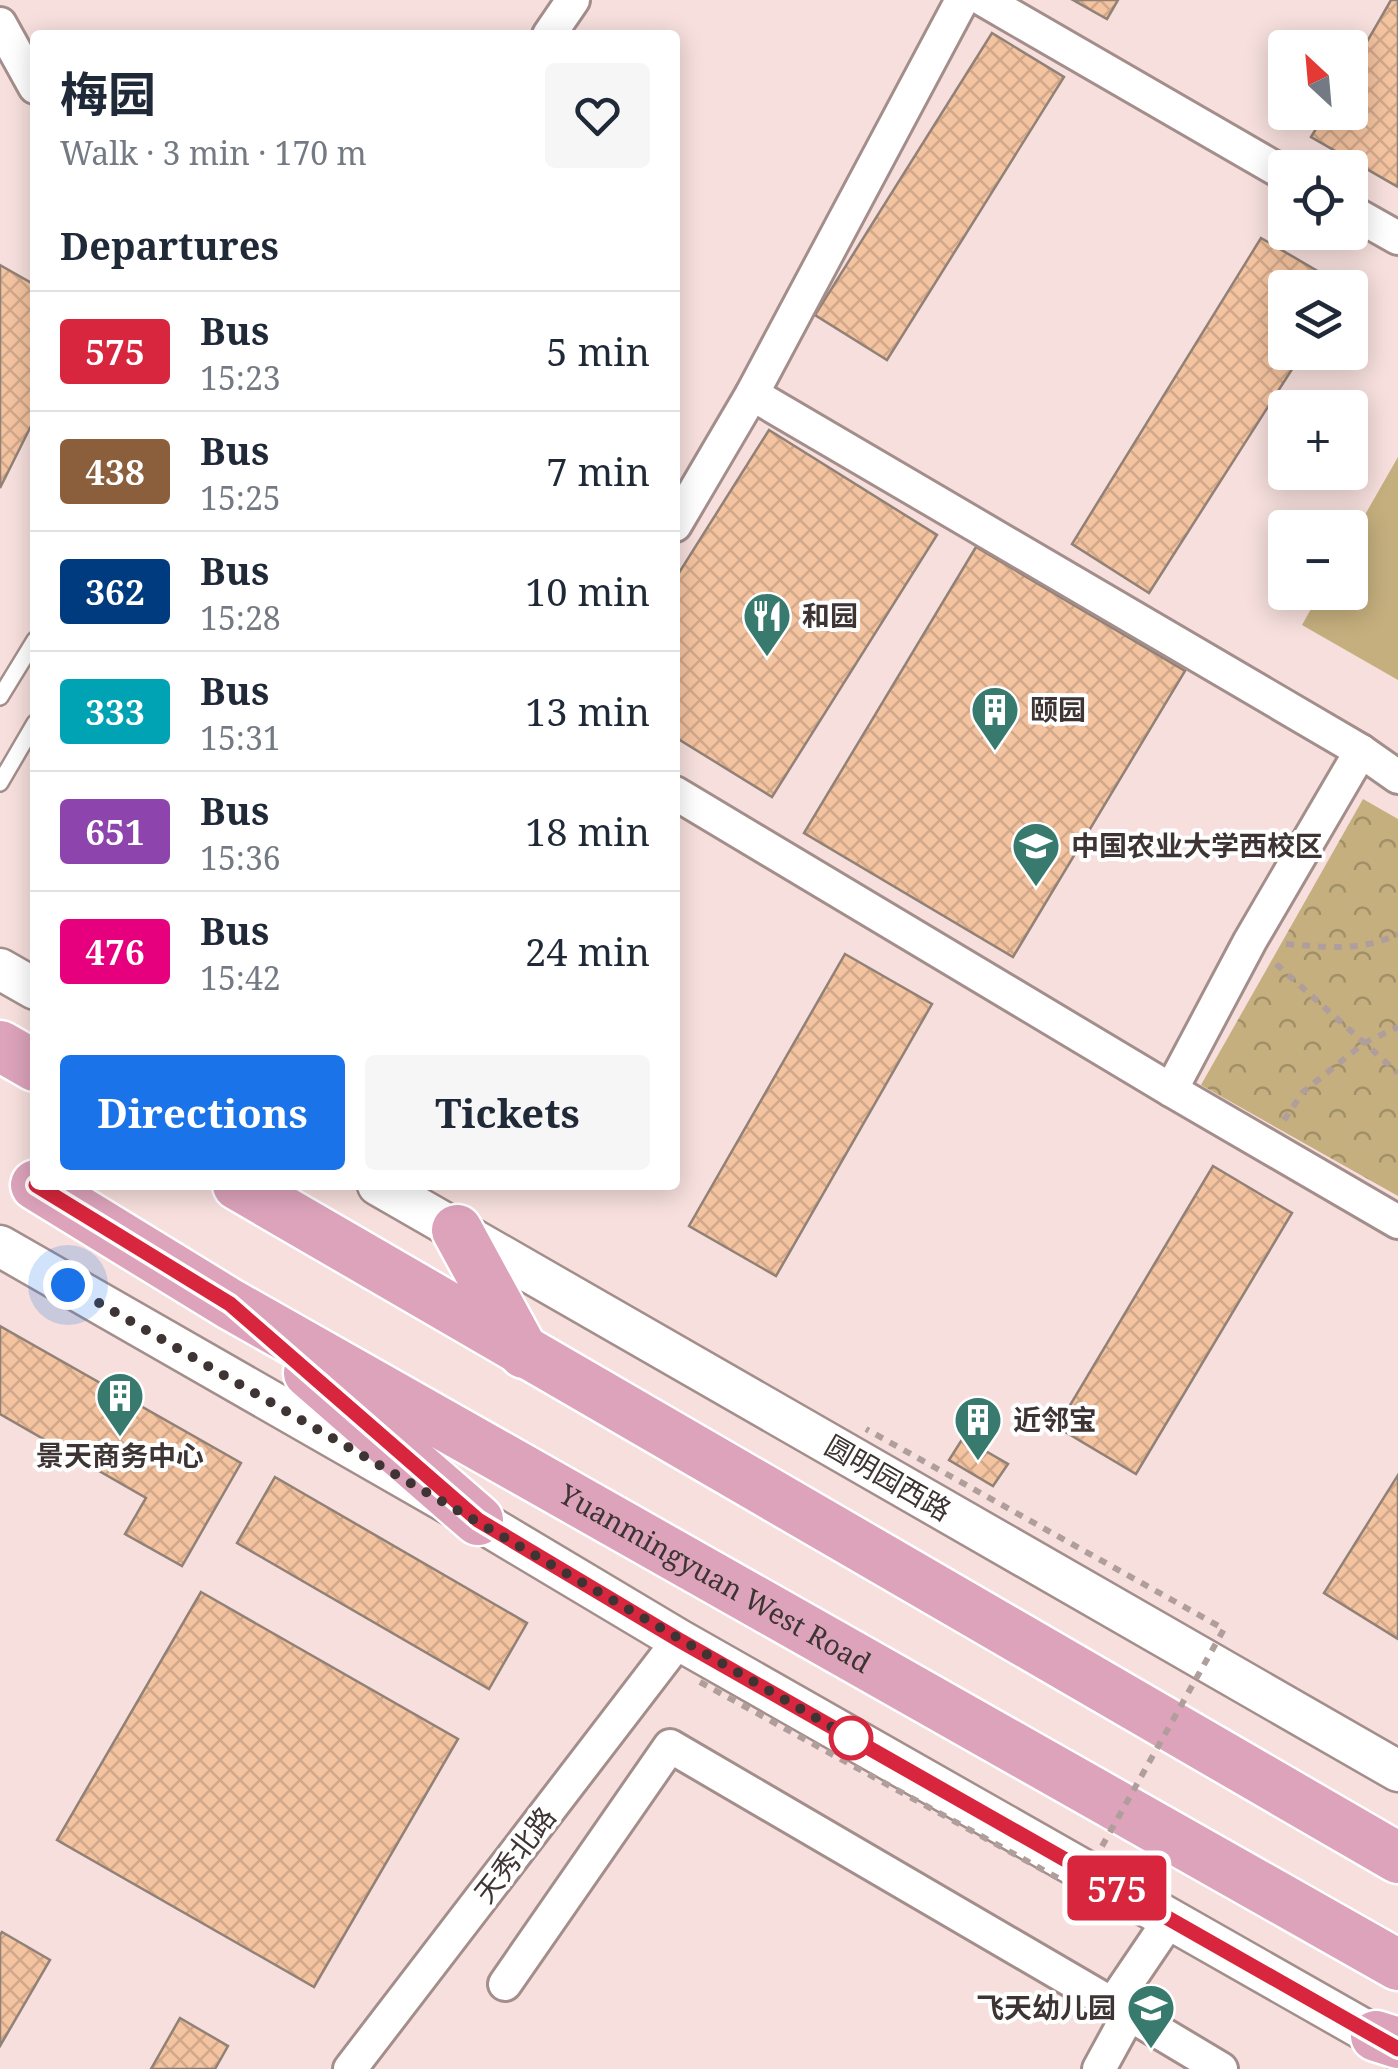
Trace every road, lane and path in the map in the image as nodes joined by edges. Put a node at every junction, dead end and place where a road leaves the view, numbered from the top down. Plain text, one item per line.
1 (573, 0) edge
2 (962, 0) edge
3 (984, 0) edge
4 (0, 24) edge
5 (553, 30) edge
6 (30, 77) edge
7 (1268, 164) edge
8 (1368, 221) edge
9 (1398, 238) edge
10 (752, 394) junction
11 (680, 516) edge
12 (30, 648) edge
13 (0, 697) edge
14 (30, 732) edge
15 (1361, 751) junction
16 (1398, 778) edge
17 (0, 783) edge
18 (680, 796) edge
19 (1398, 934) edge
20 (1250, 940) junction
21 (0, 969) edge
22 (30, 986) edge
23 (1398, 1027) edge
24 (1364, 1043) junction
25 (0, 1046) edge
26 (30, 1063) edge
27 (1398, 1073) edge
28 (1171, 1090) junction
29 (1266, 1146) junction
30 (0, 1163) edge
31 (30, 1181) edge
32 (44, 1190) edge
33 (247, 1190) edge
34 (387, 1190) edge
35 (1398, 1222) edge
36 (456, 1230) junction
37 (0, 1246) edge
38 (230, 1304) junction
39 (524, 1352) junction
40 (866, 1429) dead end
41 (478, 1520) junction
42 (679, 1640) junction
43 (700, 1682) dead end
44 (1398, 1771) edge
45 (1398, 1858) edge
46 (1171, 1918) junction
47 (1398, 1965) edge
48 (505, 1984) dead end
49 (1120, 2010) junction
50 (1391, 2043) edge
51 (350, 2069) edge
52 (1098, 2069) edge
53 (1221, 2069) edge

1 - 5 street
2 - 10 street
3 - 7 street
4 - 6 street
8 - 9 street
10 - 11 street
10 - 15 street
12 - 13 lane
14 - 17 lane
15 - 16 street
15 - 20 street
18 - 28 street
19 - 20 path
20 - 24 path
20 - 28 street
21 - 22 street
23 - 24 path
24 - 27 path
24 - 29 path
25 - 26 main road
28 - 29 street
29 - 35 street
30 - 31 main road, Yuanmingyuan West Road
32 - 38 main road, Yuanmingyuan West Road
33 - 39 main road
34 - 36 street, 圆明园西路
36 - 39 main road
36 - 44 street, 圆明园西路
37 - 41 street
38 - 41 main road
38 - 47 main road, Yuanmingyuan West Road
39 - 45 main road
40 - 43 path, bridge
41 - 42 street
42 - 46 street
42 - 51 street, 天秀北路
46 - 49 street
46 - 50 street
48 - 49 street
49 - 52 street
49 - 53 street

